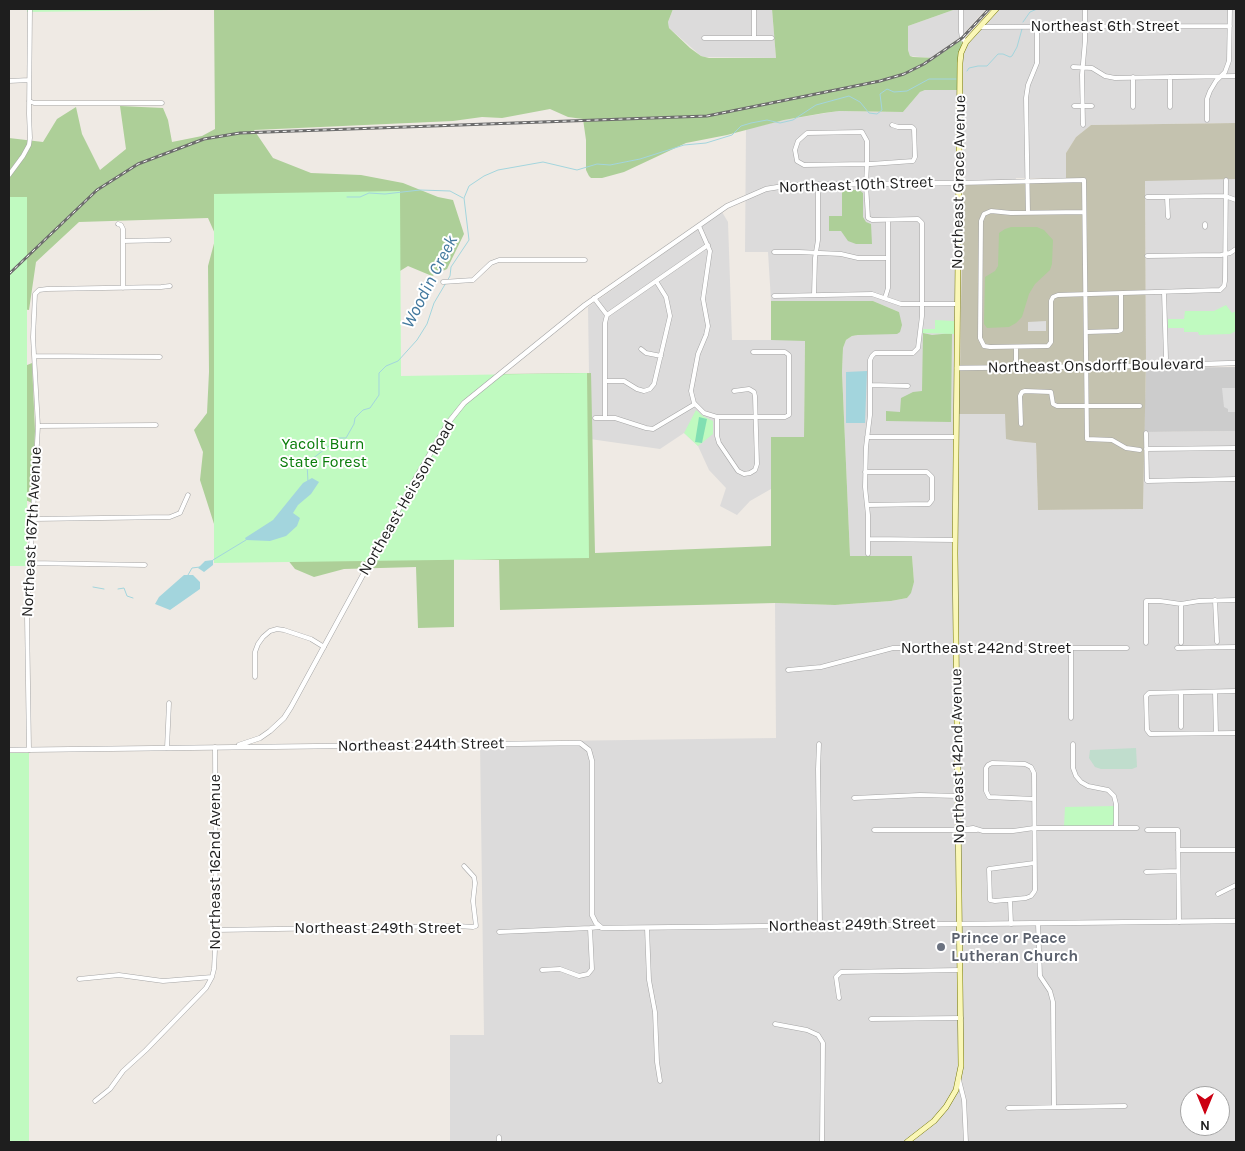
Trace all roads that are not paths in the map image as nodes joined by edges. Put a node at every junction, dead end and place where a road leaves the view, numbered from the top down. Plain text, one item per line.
1 (754, 9) edge
2 (961, 9) edge
3 (996, 9) edge
4 (1085, 9) edge
5 (1230, 9) edge
6 (30, 10) edge
7 (1037, 26) junction
8 (1230, 26) junction
9 (981, 27) junction
10 (1085, 27) junction
11 (704, 38) dead end
12 (754, 38) junction
13 (772, 38) dead end
14 (966, 42) junction
15 (1074, 67) dead end
16 (1082, 67) junction
17 (1220, 76) junction
18 (1236, 76) edge
19 (1133, 77) junction
20 (1170, 77) junction
21 (30, 80) junction
22 (9, 81) edge
23 (29, 101) junction
24 (162, 104) dead end
25 (1074, 106) dead end
26 (1083, 106) junction
27 (1092, 106) dead end
28 (1133, 107) dead end
29 (1170, 107) dead end
30 (1207, 120) dead end
31 (1083, 124) dead end
32 (892, 125) dead end
33 (867, 164) junction
34 (10, 173) edge
35 (1226, 180) dead end
36 (1027, 181) junction
37 (958, 183) junction
38 (818, 184) junction
39 (866, 184) junction
40 (1225, 196) junction
41 (1147, 197) dead end
42 (1168, 197) junction
43 (1236, 200) edge
44 (1084, 212) junction
45 (1028, 213) junction
46 (1168, 217) dead end
47 (888, 220) junction
48 (118, 224) dead end
49 (699, 226) junction
50 (168, 240) dead end
51 (123, 241) junction
52 (708, 245) junction
53 (1236, 249) edge
54 (774, 252) dead end
55 (816, 253) junction
56 (1225, 254) junction
57 (1147, 256) dead end
58 (888, 258) junction
59 (585, 260) dead end
60 (443, 282) dead end
61 (656, 282) junction
62 (170, 286) dead end
63 (123, 288) junction
64 (1164, 292) junction
65 (814, 294) junction
66 (1086, 294) junction
67 (1122, 294) junction
68 (774, 296) dead end
69 (594, 298) junction
70 (885, 298) junction
71 (922, 304) junction
72 (957, 304) junction
73 (607, 315) junction
74 (1087, 332) junction
75 (1016, 347) junction
76 (641, 349) dead end
77 (753, 352) dead end
78 (35, 356) junction
79 (661, 356) junction
80 (160, 357) dead end
81 (1165, 362) junction
82 (1236, 363) edge
83 (1087, 367) junction
84 (956, 368) junction
85 (1016, 368) junction
86 (606, 381) junction
87 (870, 385) junction
88 (908, 386) dead end
89 (734, 391) dead end
90 (695, 404) junction
91 (1088, 406) junction
92 (1140, 406) dead end
93 (756, 416) junction
94 (717, 417) junction
95 (595, 418) dead end
96 (605, 418) junction
97 (156, 424) dead end
98 (1021, 424) dead end
99 (38, 426) junction
100 (1146, 433) dead end
101 (867, 438) junction
102 (956, 438) junction
103 (1236, 448) edge
104 (1146, 449) junction
105 (1140, 450) dead end
106 (865, 472) junction
107 (1236, 479) edge
108 (188, 495) dead end
109 (867, 505) junction
110 (34, 519) junction
111 (868, 539) junction
112 (955, 540) junction
113 (868, 554) dead end
114 (31, 563) junction
115 (145, 565) dead end
116 (1215, 600) junction
117 (1236, 600) edge
118 (1181, 604) junction
119 (1146, 642) dead end
120 (1217, 642) dead end
121 (1182, 643) dead end
122 (324, 647) junction
123 (1236, 647) edge
124 (1071, 648) junction
125 (1127, 648) dead end
126 (1177, 648) dead end
127 (956, 649) junction
128 (788, 670) dead end
129 (255, 678) dead end
130 (1236, 691) edge
131 (1215, 692) junction
132 (1181, 693) junction
133 (169, 703) dead end
134 (1071, 718) dead end
135 (1181, 728) dead end
136 (1216, 733) junction
137 (1236, 733) edge
138 (260, 738) junction
139 (819, 744) dead end
140 (1073, 744) dead end
141 (214, 747) junction
142 (231, 747) junction
143 (269, 747) junction
144 (168, 748) junction
145 (9, 750) edge
146 (29, 750) junction
147 (958, 796) junction
148 (854, 798) dead end
149 (1034, 799) junction
150 (1116, 827) junction
151 (1034, 828) junction
152 (1137, 828) dead end
153 (874, 830) dead end
154 (959, 830) junction
155 (1147, 830) dead end
156 (1178, 850) junction
157 (1236, 850) edge
158 (1034, 863) junction
159 (464, 866) dead end
160 (1178, 871) junction
161 (1146, 872) dead end
162 (1236, 885) edge
163 (1218, 894) dead end
164 (1010, 900) junction
165 (1236, 921) edge
166 (1179, 922) junction
167 (960, 924) junction
168 (1011, 924) junction
169 (1038, 924) junction
170 (600, 926) junction
171 (820, 926) junction
172 (590, 928) junction
173 (647, 928) junction
174 (216, 930) junction
175 (499, 932) dead end
176 (542, 970) dead end
177 (960, 970) junction
178 (212, 977) junction
179 (79, 978) dead end
180 (839, 998) dead end
181 (961, 1018) junction
182 (871, 1019) dead end
183 (775, 1024) dead end
184 (959, 1080) junction
185 (660, 1081) dead end
186 (95, 1101) dead end
187 (1125, 1106) dead end
188 (1054, 1107) junction
189 (1008, 1108) dead end
190 (499, 1137) dead end
191 (499, 1142) edge
192 (822, 1142) edge
193 (907, 1142) edge
194 (966, 1142) edge

1 - 12 street
2 - 14 street
3 - 9 main road
4 - 10 street
5 - 8 street
6 - 21 street
7 - 9 street, Northeast 6th Street
7 - 10 street, Northeast 6th Street
7 - 36 street
8 - 10 street, Northeast 6th Street
8 - 17 street
9 - 14 main road
10 - 16 street
11 - 12 street
12 - 13 street
14 - 37 main road, Northeast Grace Avenue
15 - 16 street
16 - 19 street
16 - 26 street
17 - 18 street
17 - 20 street
17 - 30 street
19 - 20 street
19 - 28 street
20 - 29 street
21 - 22 street
21 - 23 street
23 - 24 street
23 - 34 street
25 - 26 street
26 - 27 street
26 - 31 street
32 - 33 street
33 - 33 street
33 - 39 street
35 - 40 street
36 - 37 street, Northeast 10th Street
36 - 44 street, Northeast 10th Street
36 - 45 street
37 - 39 street, Northeast 10th Street
37 - 72 main road, Northeast Grace Avenue
38 - 39 street, Northeast 10th Street
38 - 49 street, Northeast 10th Street
38 - 55 street
39 - 47 street
40 - 42 street
40 - 43 street
40 - 56 street
41 - 42 street
42 - 46 street
44 - 45 street
44 - 66 street
45 - 75 street
47 - 58 street
47 - 71 street
48 - 51 street
49 - 52 street
49 - 69 street, Northeast Heisson Road
50 - 51 street
51 - 63 street
52 - 61 street
52 - 90 street
53 - 56 street
54 - 55 street
55 - 58 street
55 - 65 street
56 - 57 street
56 - 64 street
58 - 70 street
59 - 60 street
61 - 73 street
61 - 79 street
62 - 63 street
63 - 78 street, Northeast 167th Avenue
64 - 67 street
64 - 81 street
65 - 68 street
65 - 70 street
66 - 67 street
66 - 74 street
66 - 75 street
67 - 74 street
69 - 73 street
69 - 122 street, Northeast Heisson Road
70 - 71 street
71 - 72 street
71 - 87 street
72 - 84 main road, Northeast Grace Avenue
73 - 86 street
74 - 83 street
75 - 85 street
76 - 79 street
77 - 93 street
78 - 80 street
78 - 99 street, Northeast 167th Avenue
79 - 86 street
81 - 82 street, Northeast Onsdorff Boulevard
81 - 83 street, Northeast Onsdorff Boulevard
83 - 85 street, Northeast Onsdorff Boulevard
83 - 91 street
84 - 85 street, Northeast Onsdorff Boulevard
84 - 102 main road, Northeast 142nd Avenue
86 - 96 street
87 - 88 street
87 - 101 street
89 - 93 street
90 - 94 street
90 - 96 street
91 - 92 street
91 - 98 street
91 - 105 street
93 - 94 street
93 - 94 street
95 - 96 street
97 - 99 street
99 - 110 street, Northeast 167th Avenue
100 - 104 street
101 - 102 street
101 - 106 street
102 - 112 main road, Northeast 142nd Avenue
103 - 104 street
104 - 107 street
106 - 109 street
106 - 109 street
108 - 110 street
109 - 111 street
110 - 114 street, Northeast 167th Avenue
111 - 112 street
111 - 113 street
112 - 127 main road, Northeast 142nd Avenue
114 - 115 street
114 - 146 street, Northeast 167th Avenue
116 - 117 street
116 - 118 street
116 - 120 street
118 - 119 street
118 - 121 street
122 - 129 street
122 - 138 street, Northeast Heisson Road
123 - 126 street
124 - 125 street, Northeast 242nd Street
124 - 127 street, Northeast 242nd Street
124 - 134 street
127 - 128 street, Northeast 242nd Street
127 - 147 main road, Northeast 142nd Avenue
130 - 131 street
131 - 132 street
131 - 136 street
132 - 135 street
132 - 136 street
133 - 144 street
136 - 137 street
138 - 142 street, Northeast Heisson Road
138 - 143 street
139 - 171 street
140 - 150 street
141 - 142 street
141 - 144 street
141 - 174 street, Northeast 162nd Avenue
142 - 143 street, Northeast 244th Street
143 - 170 street, Northeast 244th Street
144 - 146 street
145 - 146 street
147 - 148 street
147 - 154 main road, Northeast 142nd Avenue
149 - 149 street
149 - 151 street
150 - 151 street
150 - 152 street
151 - 154 street
151 - 158 street
153 - 154 street
154 - 167 main road, Northeast 142nd Avenue
155 - 156 street
156 - 157 street
156 - 160 street
158 - 164 street
158 - 164 street
159 - 174 street, Northeast 249th Street
160 - 161 street
160 - 166 street
162 - 163 street
164 - 168 street
165 - 166 street, Northeast 249th Street
166 - 169 street, Northeast 249th Street
167 - 168 street, Northeast 249th Street
167 - 171 street, Northeast 249th Street
167 - 177 main road, Northeast 142nd Avenue
168 - 169 street, Northeast 249th Street
169 - 188 street
170 - 172 street, Northeast 249th Street
170 - 173 street, Northeast 249th Street
171 - 173 street, Northeast 249th Street
172 - 175 street, Northeast 249th Street
172 - 176 street
173 - 185 street
174 - 178 street, Northeast 162nd Avenue
177 - 180 street
177 - 181 main road, Northeast 142nd Avenue
178 - 179 street
178 - 186 street
181 - 182 street
181 - 184 main road, Northeast 142nd Avenue
183 - 192 street
184 - 193 main road
184 - 194 street, Northeast 142nd Avenue
187 - 188 street
188 - 189 street
190 - 191 street

